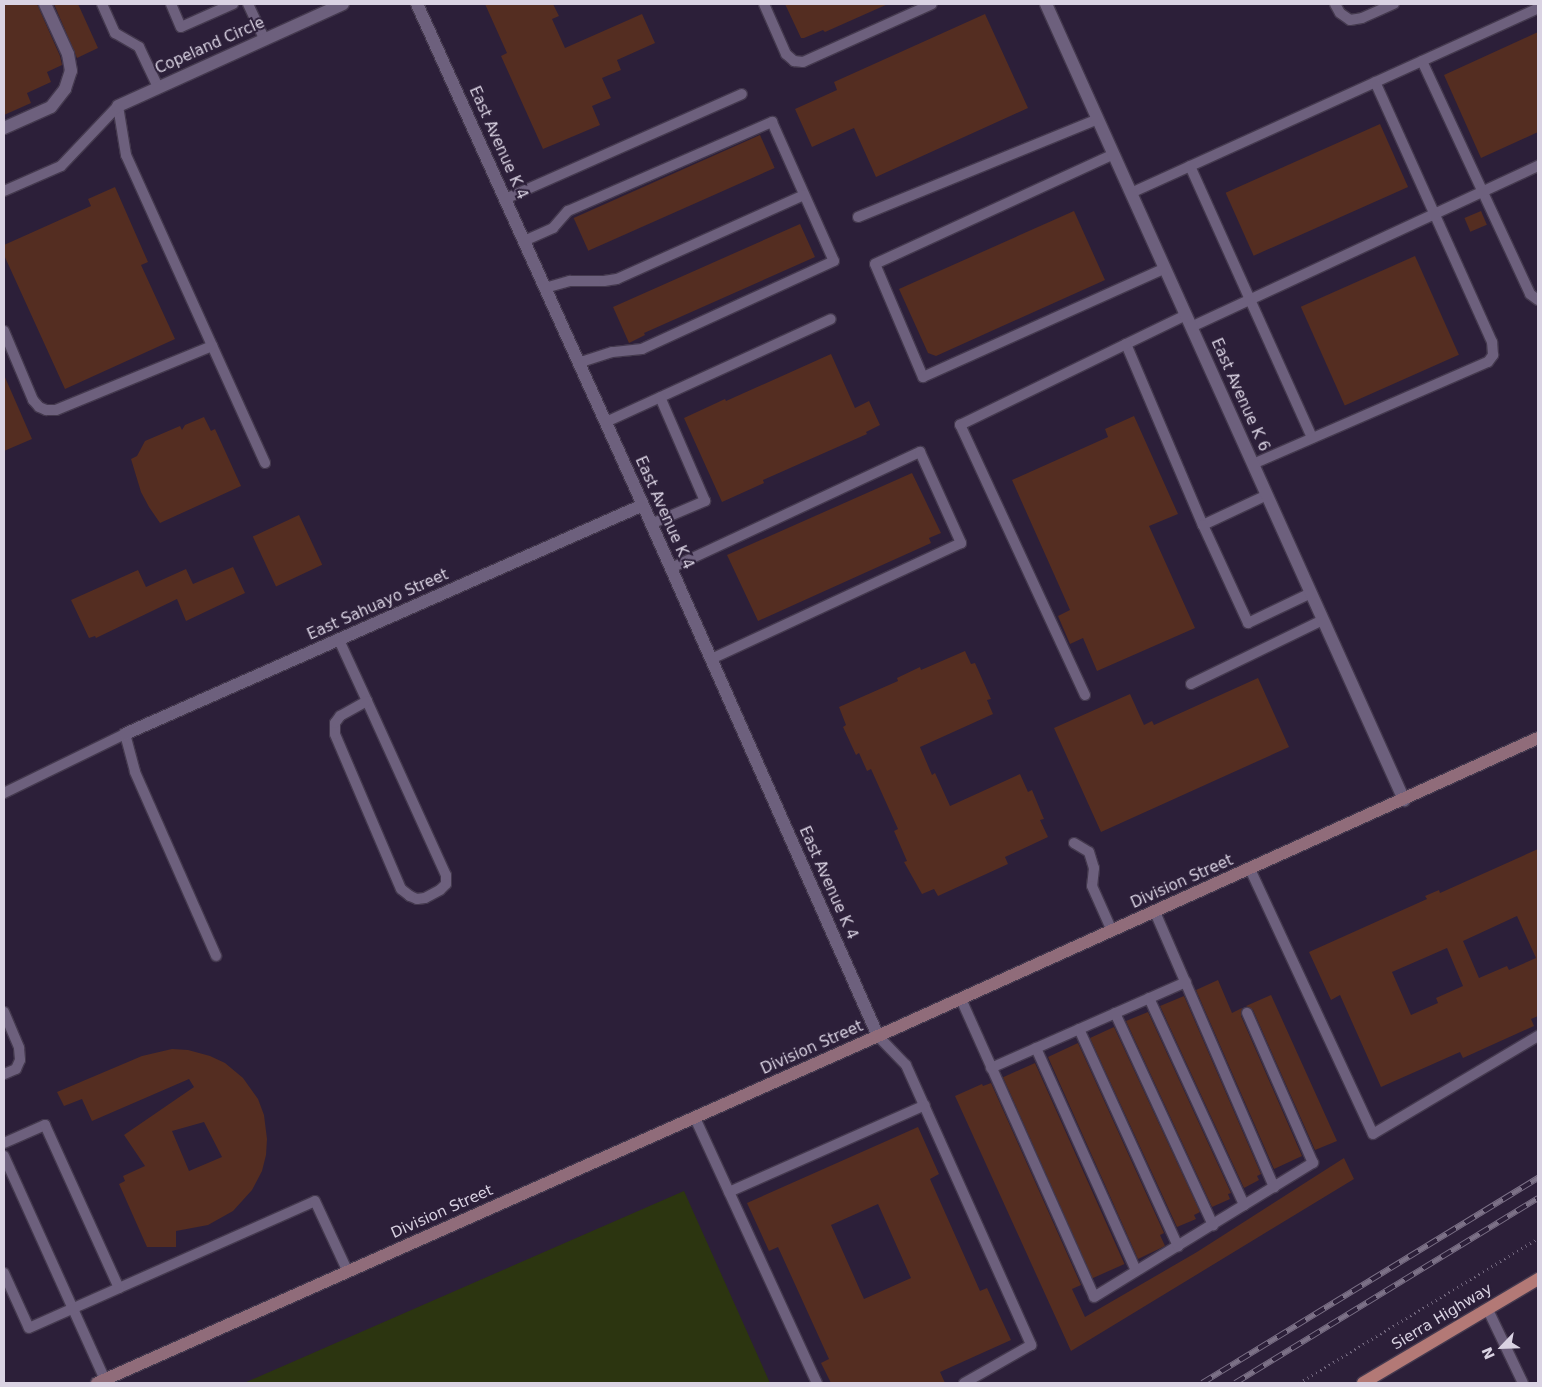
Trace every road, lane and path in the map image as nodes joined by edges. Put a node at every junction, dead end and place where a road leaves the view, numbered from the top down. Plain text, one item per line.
1 (45, 4) edge
2 (102, 4) edge
3 (171, 4) edge
4 (233, 4) edge
5 (248, 4) edge
6 (343, 4) edge
7 (417, 4) edge
8 (764, 4) edge
9 (932, 4) edge
10 (1046, 4) edge
11 (1335, 4) edge
12 (1394, 4) edge
13 (1538, 8) edge
14 (264, 39) junction
15 (1422, 61) junction
16 (1375, 82) junction
17 (158, 87) junction
18 (742, 94) dead end
19 (118, 106) junction
20 (1098, 118) junction
21 (4, 128) edge
22 (1114, 154) junction
23 (1190, 166) junction
24 (1538, 166) edge
25 (4, 191) edge
26 (1481, 192) junction
27 (1131, 193) junction
28 (804, 195) junction
29 (505, 199) junction
30 (1434, 215) junction
31 (858, 217) dead end
32 (524, 241) junction
33 (1165, 268) junction
34 (545, 288) junction
35 (1251, 300) junction
36 (1538, 300) edge
37 (1186, 315) junction
38 (831, 319) dead end
39 (1191, 327) junction
40 (4, 331) edge
41 (1126, 344) junction
42 (212, 346) junction
43 (579, 363) junction
44 (660, 397) junction
45 (606, 422) junction
46 (1312, 438) junction
47 (265, 463) dead end
48 (1253, 464) junction
49 (1267, 494) junction
50 (643, 505) junction
51 (651, 524) junction
52 (1204, 525) junction
53 (671, 568) junction
54 (1311, 593) junction
55 (1323, 620) junction
56 (339, 640) junction
57 (711, 659) junction
58 (1191, 684) dead end
59 (1085, 695) dead end
60 (368, 701) junction
61 (125, 734) junction
62 (1537, 742) edge
63 (4, 793) edge
64 (1404, 800) junction
65 (1074, 843) dead end
66 (1250, 869) junction
67 (1155, 912) junction
68 (1112, 931) junction
69 (216, 956) dead end
70 (1186, 982) junction
71 (1150, 998) junction
72 (960, 999) junction
73 (4, 1012) edge
74 (1246, 1012) dead end
75 (1115, 1013) junction
76 (1079, 1029) junction
77 (878, 1036) junction
78 (1538, 1036) edge
79 (1036, 1048) junction
80 (991, 1068) junction
81 (4, 1074) edge
82 (925, 1105) junction
83 (695, 1118) junction
84 (4, 1143) edge
85 (4, 1156) edge
86 (1274, 1187) junction
87 (729, 1192) junction
88 (1244, 1205) junction
89 (1212, 1225) junction
90 (1538, 1238) edge
91 (1178, 1246) junction
92 (1136, 1271) junction
93 (348, 1272) junction
94 (4, 1273) edge
95 (1538, 1280) edge
96 (119, 1288) junction
97 (74, 1309) junction
98 (1488, 1310) junction
99 (101, 1382) edge
100 (817, 1383) edge
101 (964, 1383) edge
102 (1299, 1383) edge
103 (1363, 1383) edge
104 (1523, 1383) edge

1 - 21 street
2 - 17 lane
3 - 4 lane
5 - 14 lane
6 - 14 street, Copeland Circle
7 - 29 street, East Avenue K 4
8 - 9 lane
10 - 20 street, East Avenue K 6
11 - 12 lane
13 - 15 lane
14 - 17 street, Copeland Circle
15 - 16 lane
15 - 26 lane
16 - 23 lane
16 - 30 lane
17 - 19 street, Copeland Circle
18 - 29 lane
19 - 25 lane
19 - 42 lane
20 - 22 street, East Avenue K 6
20 - 31 lane
22 - 27 street, East Avenue K 6
22 - 33 lane
23 - 27 lane
23 - 35 lane
24 - 26 lane
26 - 30 lane
26 - 36 lane
27 - 33 street, East Avenue K 6
28 - 32 lane
28 - 34 lane
28 - 43 lane
29 - 32 street, East Avenue K 4
30 - 35 lane
30 - 46 lane
32 - 34 street, East Avenue K 4
33 - 37 street, East Avenue K 6
34 - 43 street, East Avenue K 4
35 - 39 lane
35 - 46 lane
37 - 39 street, East Avenue K 6
37 - 41 lane
38 - 44 lane
39 - 48 street, East Avenue K 6
40 - 42 lane
41 - 52 lane
41 - 59 lane
42 - 47 lane
43 - 45 street, East Avenue K 4
44 - 45 lane
44 - 51 lane
45 - 50 street, East Avenue K 4
46 - 48 lane
48 - 49 street, East Avenue K 6
49 - 52 lane
49 - 54 street, East Avenue K 6
50 - 51 street, East Avenue K 4
50 - 56 street, East Sahuayo Street
51 - 53 street, East Avenue K 4
52 - 54 lane
53 - 57 street, East Avenue K 4
53 - 57 lane
54 - 55 street, East Avenue K 6
55 - 58 lane
55 - 64 street, East Avenue K 6
56 - 60 lane
56 - 61 street, East Sahuayo Street
57 - 77 street, East Avenue K 4
60 - 60 lane
61 - 63 lane
61 - 69 lane
62 - 64 main road, Division Street
64 - 66 main road, Division Street
65 - 68 lane
66 - 67 main road, Division Street
66 - 78 lane
67 - 68 main road, Division Street
67 - 70 lane
68 - 72 main road, Division Street
70 - 71 lane
70 - 86 lane
71 - 75 lane
71 - 88 lane
72 - 77 main road, Division Street
72 - 80 lane
73 - 81 lane
74 - 86 lane
75 - 76 lane
75 - 89 lane
76 - 79 lane
76 - 91 lane
77 - 82 lane
77 - 83 main road, Division Street
79 - 80 lane
79 - 92 lane
80 - 92 lane
82 - 87 lane
82 - 101 lane
83 - 87 lane
83 - 93 main road, Division Street
84 - 96 lane
85 - 97 lane
86 - 88 lane
87 - 100 lane
88 - 89 lane
89 - 91 lane
90 - 102 path
91 - 92 lane
93 - 96 lane
93 - 99 main road, Division Street
94 - 97 lane
95 - 98 main road, Sierra Highway
96 - 97 lane
97 - 99 lane
98 - 103 main road, Sierra Highway
98 - 104 lane

